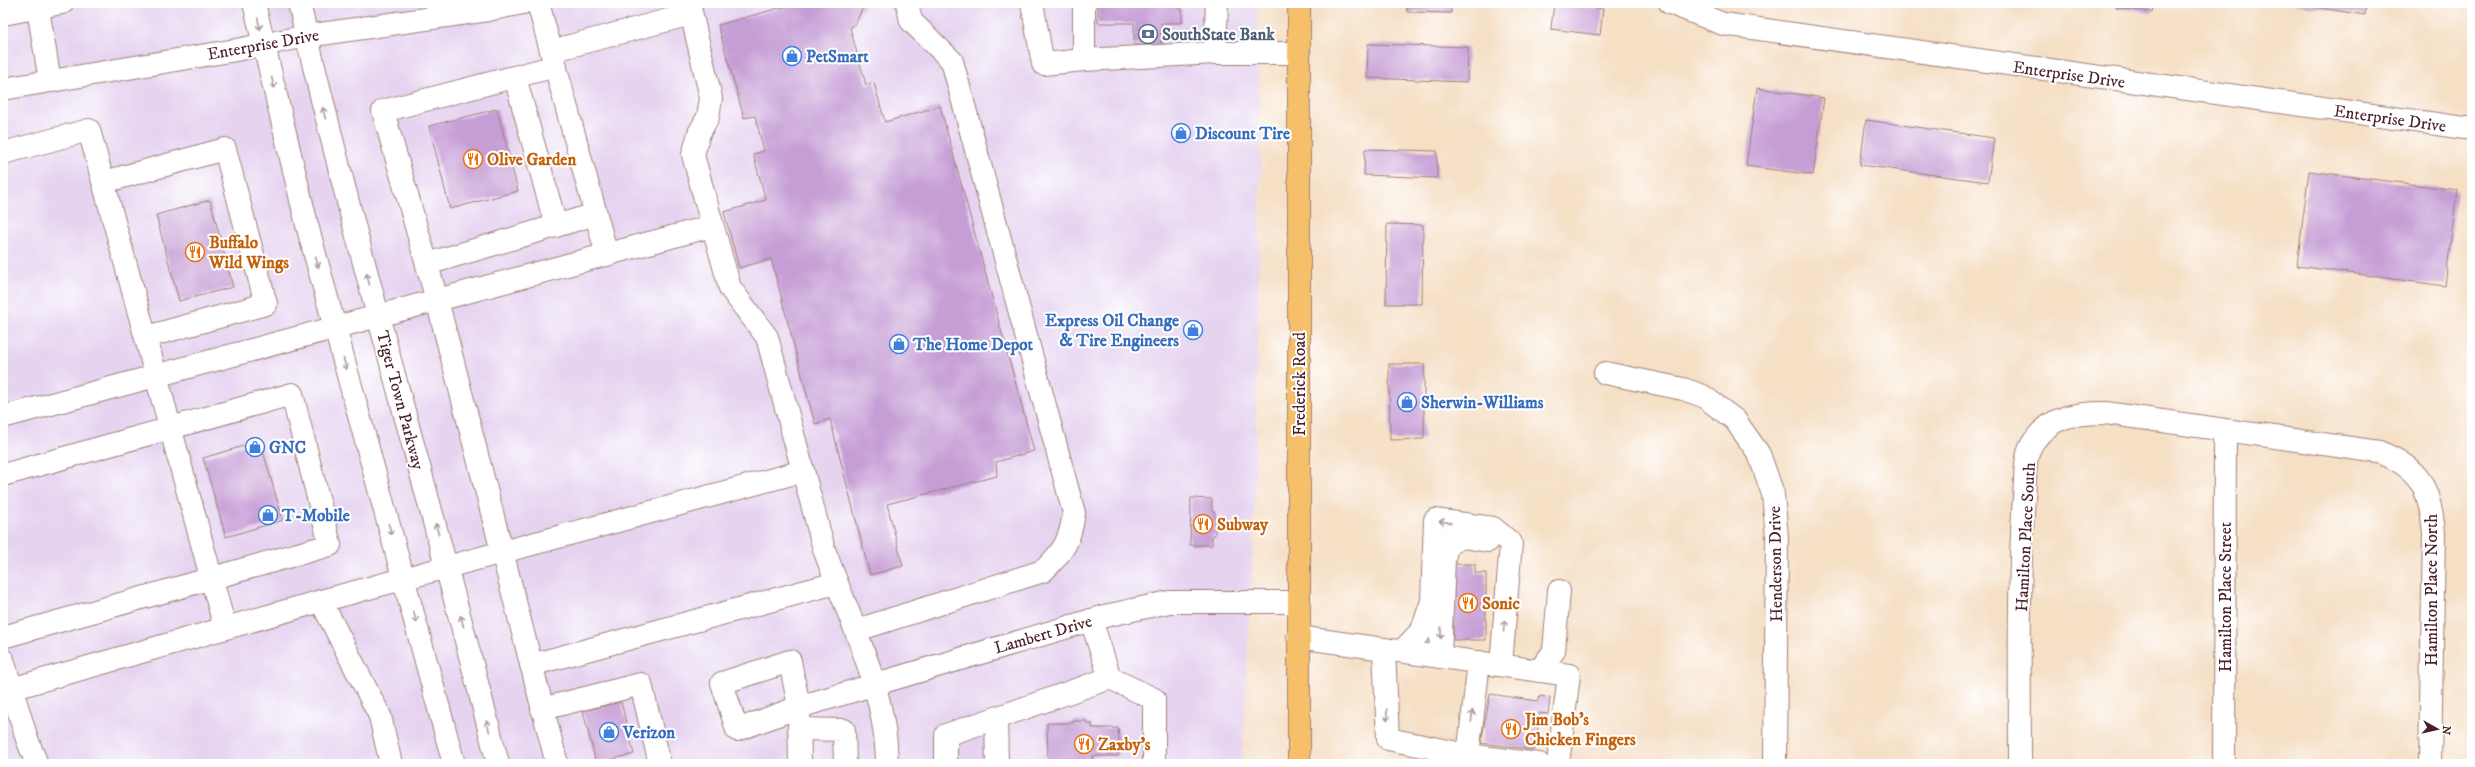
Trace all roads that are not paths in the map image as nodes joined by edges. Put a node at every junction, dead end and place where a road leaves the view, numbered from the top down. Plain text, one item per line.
1 (62, 3) edge
2 (254, 3) edge
3 (299, 3) edge
4 (538, 3) edge
5 (907, 3) edge
6 (1032, 3) edge
7 (1084, 3) edge
8 (1217, 3) edge
9 (1299, 3) edge
10 (1670, 3) edge
11 (514, 4) edge
12 (38, 5) edge
13 (690, 9) edge
14 (3, 14) edge
15 (307, 36) junction
16 (264, 45) junction
17 (1215, 53) junction
18 (1299, 53) junction
19 (554, 59) junction
20 (1084, 60) junction
21 (515, 77) junction
22 (50, 81) junction
23 (3, 89) edge
24 (2472, 129) edge
25 (3, 153) edge
26 (104, 182) junction
27 (596, 214) junction
28 (556, 226) junction
29 (712, 226) junction
30 (607, 254) junction
31 (427, 264) junction
32 (437, 300) junction
33 (378, 316) junction
34 (334, 327) junction
35 (146, 337) junction
36 (1604, 373) dead end
37 (156, 375) junction
38 (3, 417) edge
39 (171, 428) junction
40 (2225, 431) junction
41 (803, 471) junction
42 (3, 475) edge
43 (501, 552) junction
44 (447, 566) junction
45 (1510, 566) junction
46 (212, 579) junction
47 (405, 580) junction
48 (836, 583) junction
49 (1559, 591) dead end
50 (321, 601) junction
51 (1298, 602) junction
52 (1091, 620) junction
53 (226, 628) junction
54 (857, 630) junction
55 (3, 637) edge
56 (1298, 637) junction
57 (1393, 650) junction
58 (1440, 657) junction
59 (3, 660) edge
60 (1479, 662) junction
61 (531, 665) junction
62 (1501, 665) junction
63 (1539, 671) junction
64 (1565, 675) junction
65 (1110, 678) junction
66 (873, 683) junction
67 (11, 689) junction
68 (542, 709) junction
69 (996, 718) junction
70 (799, 729) junction
71 (1477, 756) junction
72 (38, 764) edge
73 (391, 764) edge
74 (454, 764) edge
75 (498, 764) edge
76 (557, 764) edge
77 (660, 764) edge
78 (800, 764) edge
79 (845, 764) edge
80 (886, 764) edge
81 (946, 764) edge
82 (997, 764) edge
83 (1154, 764) edge
84 (1299, 764) edge
85 (1539, 764) edge
86 (1558, 764) edge
87 (1775, 764) edge
88 (2020, 764) edge
89 (2224, 764) edge
90 (2430, 764) edge

1 - 12 street
2 -> 16 street
3 - 15 street, Tiger Town Parkway
4 - 19 street
5 - 54 street
6 - 20 street
7 - 20 street
8 - 17 street
9 - 18 main road, Frederick Road
10 - 24 street, Enterprise Drive
11 - 15 street, Enterprise Drive
12 - 14 street
12 - 22 street
13 - 19 street
13 - 29 street
15 - 16 street, Enterprise Drive
33 -> 15 street, Tiger Town Parkway
16 - 22 street, Enterprise Drive
16 -> 34 street
17 - 18 street
17 - 20 street
18 - 51 main road, Frederick Road
19 - 21 street
19 - 27 street
21 - 28 street
21 - 31 street
22 - 23 street, Enterprise Drive
25 - 26 street
26 - 35 street
26 - 35 street
27 - 28 street
27 - 30 street
28 - 31 street
29 - 30 street
29 - 41 street
30 - 32 street
31 - 32 street
32 - 33 street
32 - 43 street
33 - 34 street
44 -> 33 street, Tiger Town Parkway
34 - 37 street
34 -> 47 street
35 - 37 street
36 - 87 street, Henderson Drive
37 - 38 street
37 - 39 street
39 - 42 street
39 - 46 street
39 - 46 street
40 - 88 street, Hamilton Place South
40 - 89 street, Hamilton Place Street
40 - 90 street, Hamilton Place North
41 - 43 street
41 - 48 street
43 - 44 street
43 - 61 street
44 - 47 street
75 -> 44 street, Tiger Town Parkway
45 -> 57 street
45 -> 58 street
62 -> 45 street
46 - 53 street
46 - 55 street
47 - 50 street
47 -> 74 street
48 - 54 street
48 - 61 street
49 - 63 street
50 - 53 street
50 - 73 street
51 - 52 street, Lambert Drive
51 - 56 main road, Frederick Road
52 - 65 street
52 - 66 street, Lambert Drive
53 - 67 street
54 - 66 street
56 - 57 street
56 - 84 main road, Frederick Road
57 - 58 street
57 -> 71 street
58 - 60 street
59 - 67 street
60 - 62 street
71 -> 60 street
61 - 68 street
62 - 63 street
63 - 64 street
64 - 71 street
64 - 86 street
65 - 69 street
65 - 83 street
66 - 70 street, Lambert Drive
66 - 80 street
67 - 72 street
68 - 76 street
68 - 77 street
69 - 81 street
69 - 82 street
70 - 78 street
70 - 79 street
71 - 85 street

